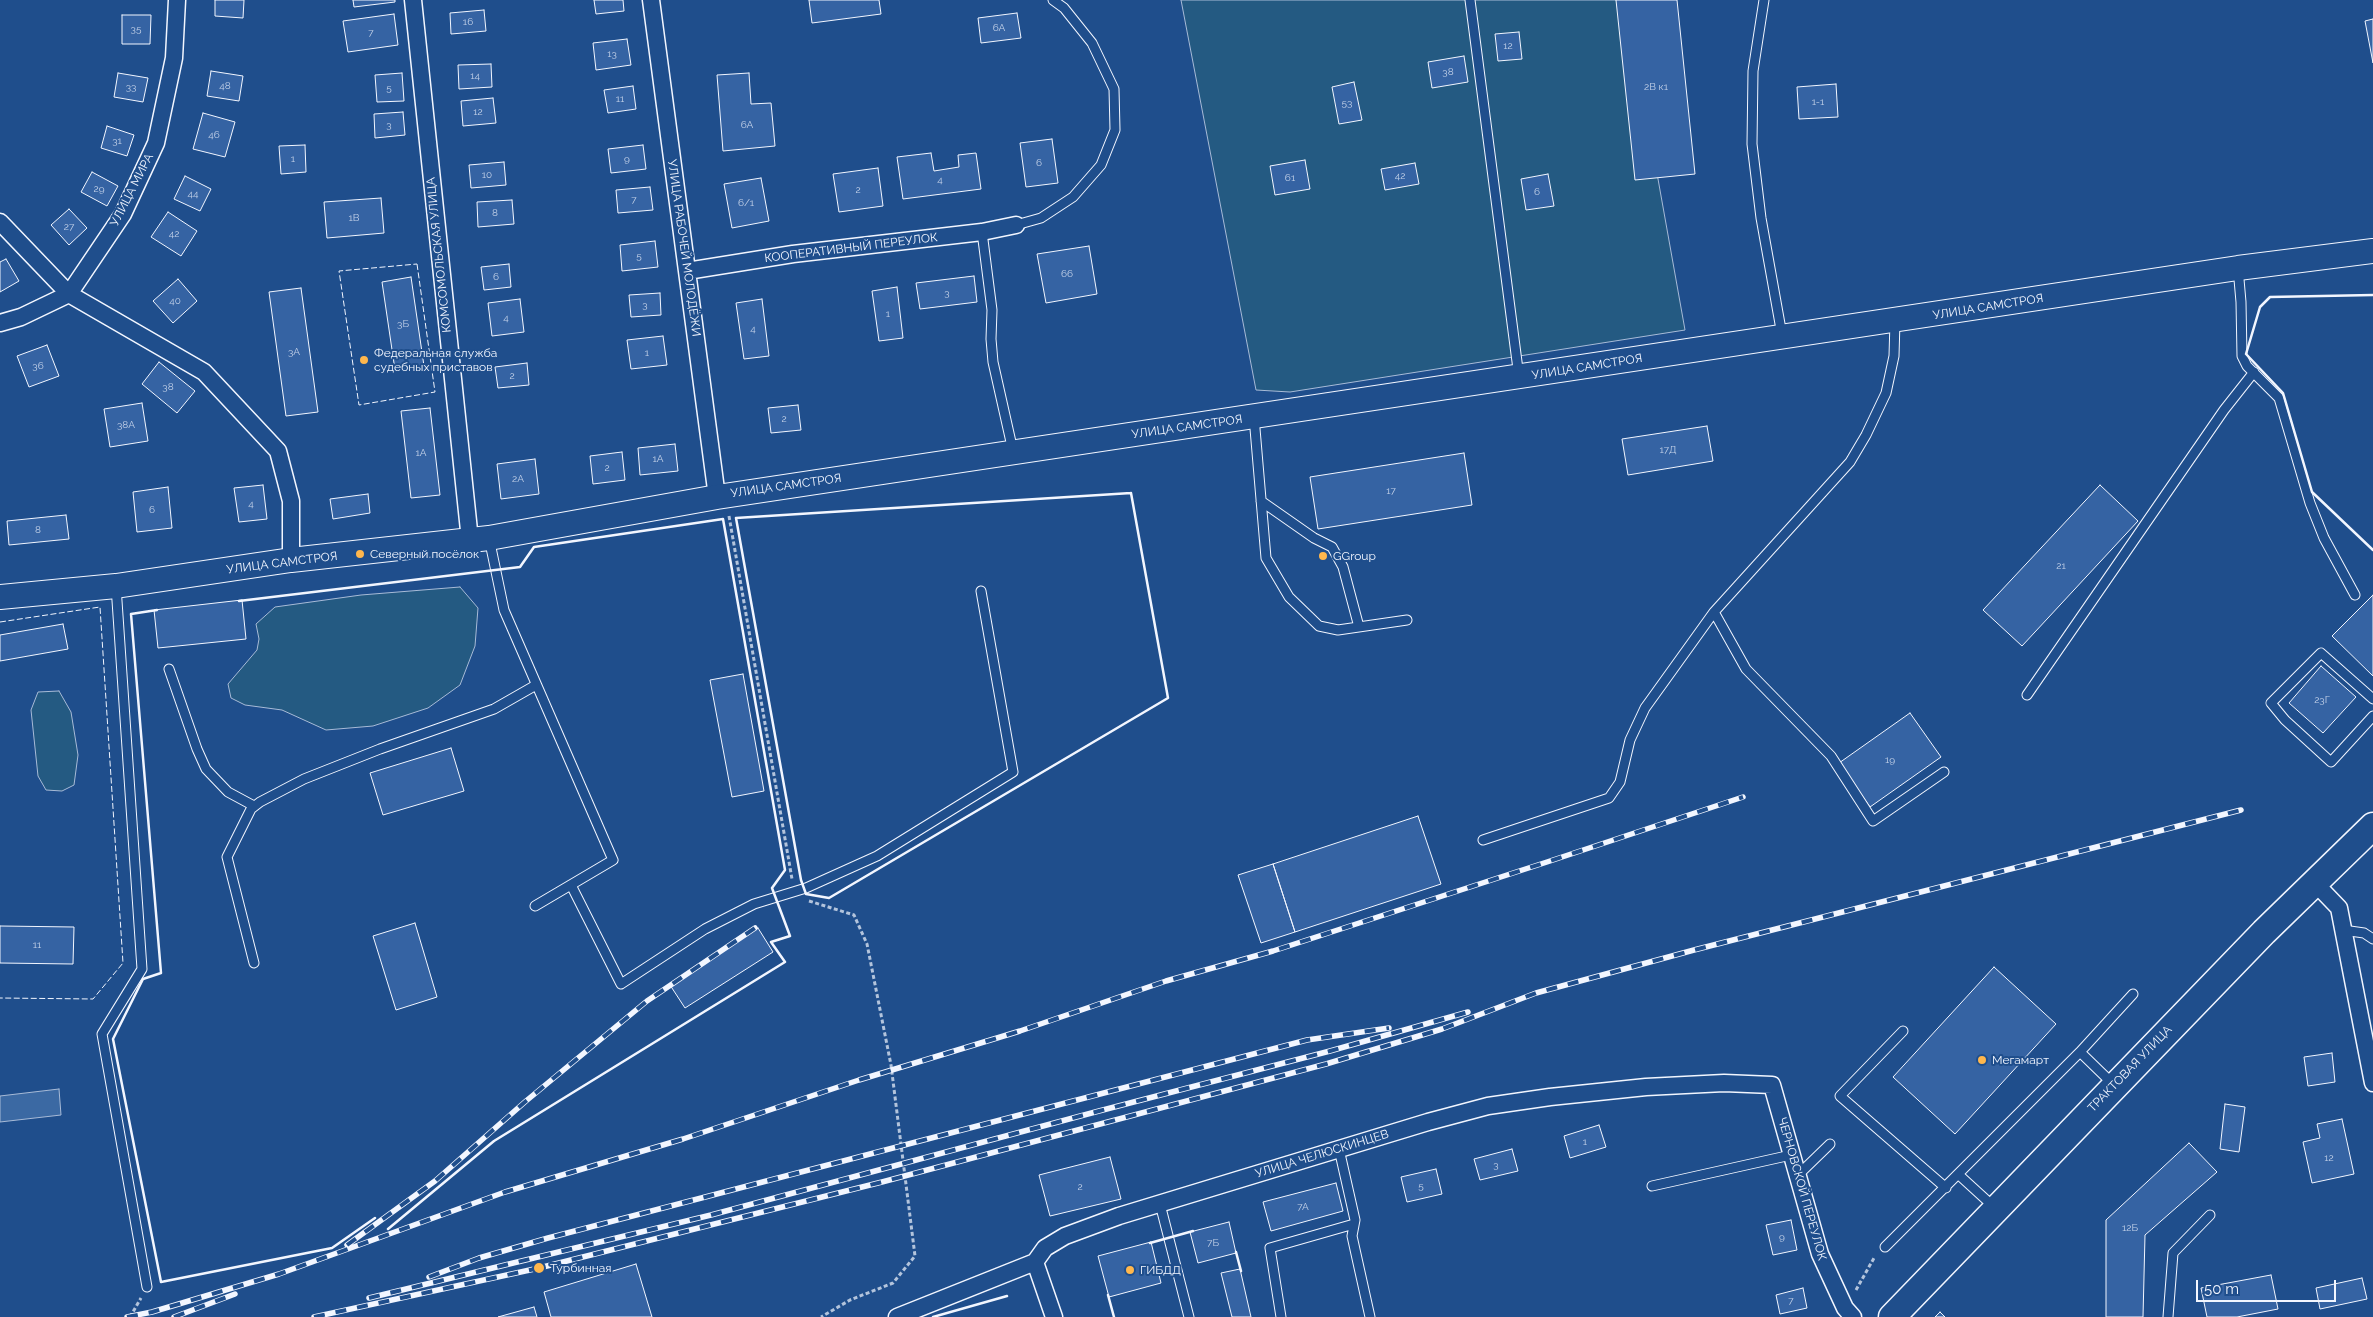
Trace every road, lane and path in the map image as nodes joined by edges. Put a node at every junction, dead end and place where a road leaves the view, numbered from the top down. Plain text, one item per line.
1 (176, 0) edge
2 (413, 0) edge
3 (652, 0) edge
4 (1053, 0) edge
5 (1470, 0) edge
6 (1764, 0) edge
7 (0, 222) edge
8 (1016, 225) joint
9 (982, 232) junction
10 (2373, 251) edge
11 (2238, 268) junction
12 (687, 271) junction
13 (69, 294) junction
14 (1895, 321) junction
15 (0, 323) edge
16 (1782, 338) junction
17 (2254, 372) junction
18 (1519, 378) junction
19 (1254, 417) junction
20 (1013, 453) junction
21 (1261, 501) junction
22 (722, 502) junction
23 (480, 539) junction
24 (291, 560) junction
25 (116, 586) junction
26 (981, 591) dead end
27 (2355, 595) dead end
28 (0, 597) edge
29 (1714, 612) junction
30 (1407, 620) dead end
31 (1359, 627) junction
32 (169, 669) dead end
33 (536, 685) junction
34 (2027, 695) dead end
35 (2373, 699) edge
36 (2373, 716) edge
37 (1944, 772) dead end
38 (254, 806) junction
39 (2373, 826) edge
40 (1482, 840) dead end
41 (2314, 883) junction
42 (571, 885) junction
43 (796, 891) junction
44 (535, 906) dead end
45 (2343, 930) junction
46 (2373, 939) edge
47 (254, 963) dead end
48 (2133, 994) dead end
49 (1903, 1031) dead end
50 (2080, 1052) junction
51 (2373, 1083) edge
52 (1772, 1085) joint
53 (2115, 1085) junction
54 (1830, 1144) dead end
55 (1339, 1149) junction
56 (1791, 1155) junction
57 (1959, 1175) junction
58 (1797, 1176) junction
59 (1652, 1186) dead end
60 (1946, 1188) junction
61 (1160, 1204) junction
62 (1996, 1209) junction
63 (2210, 1215) dead end
64 (1354, 1224) junction
65 (1885, 1247) dead end
66 (1035, 1262) junction
67 (147, 1287) joint
68 (130, 1317) edge
69 (821, 1317) edge
70 (897, 1317) edge
71 (1054, 1317) edge
72 (1189, 1317) edge
73 (1281, 1317) edge
74 (1370, 1317) edge
75 (1853, 1317) edge
76 (1892, 1317) edge
77 (2168, 1317) edge

1 - 13 street, УЛИЦА МИРА
2 - 23 street, КОМСОМОЛЬСКАЯ УЛИЦА
3 - 12 street, УЛИЦА РАБОЧЕЙ МОЛОДЁЖИ
4 - 8 lane
5 - 18 lane
6 - 16 lane
7 - 13 street
8 - 9 street, КООПЕРАТИВНЫЙ ПЕРЕУЛОК
9 - 12 street, КООПЕРАТИВНЫЙ ПЕРЕУЛОК
9 - 20 lane
10 - 11 street, УЛИЦА САМСТРОЯ
11 - 14 street, УЛИЦА САМСТРОЯ
11 - 17 lane
12 - 22 street, УЛИЦА РАБОЧЕЙ МОЛОДЁЖИ
13 - 15 street
13 - 24 street
14 - 16 street, УЛИЦА САМСТРОЯ
14 - 29 lane
16 - 18 street, УЛИЦА САМСТРОЯ
17 - 27 lane
17 - 34 lane
18 - 19 street, УЛИЦА САМСТРОЯ
19 - 20 street, УЛИЦА САМСТРОЯ
19 - 21 lane
20 - 22 street, УЛИЦА САМСТРОЯ
21 - 31 lane
21 - 31 lane
22 - 23 street, УЛИЦА САМСТРОЯ
22 - 43 path
23 - 24 street, УЛИЦА САМСТРОЯ
23 - 33 lane
24 - 25 street, УЛИЦА САМСТРОЯ
25 - 28 street, УЛИЦА САМСТРОЯ
25 - 67 lane
26 - 43 lane
29 - 37 lane
29 - 40 lane
30 - 31 lane
32 - 38 lane
33 - 38 lane
33 - 42 lane
35 - 36 lane
38 - 47 lane
39 - 41 main road, ТРАКТОВАЯ УЛИЦА
41 - 45 street
41 - 53 main road, ТРАКТОВАЯ УЛИЦА
42 - 43 lane
42 - 44 lane
43 - 69 path
45 - 46 lane
45 - 51 street
48 - 50 lane
49 - 60 lane
50 - 53 lane
50 - 57 lane
52 - 55 street, УЛИЦА ЧЕЛЮСКИНЦЕВ
52 - 56 street, ЧЕРНОВСКОЙ ПЕРЕУЛОК
53 - 62 main road, ТРАКТОВАЯ УЛИЦА
54 - 58 lane
55 - 61 street, УЛИЦА ЧЕЛЮСКИНЦЕВ
55 - 64 lane
56 - 58 street, ЧЕРНОВСКОЙ ПЕРЕУЛОК
56 - 59 lane
57 - 60 lane
57 - 62 lane
58 - 75 street, ЧЕРНОВСКОЙ ПЕРЕУЛОК
60 - 65 lane
61 - 66 street, УЛИЦА ЧЕЛЮСКИНЦЕВ
61 - 72 lane
62 - 76 main road, ТРАКТОВАЯ УЛИЦА
63 - 77 lane
64 - 73 lane
64 - 74 lane
66 - 70 street, УЛИЦА ЧЕЛЮСКИНЦЕВ
66 - 71 street
67 - 68 path

